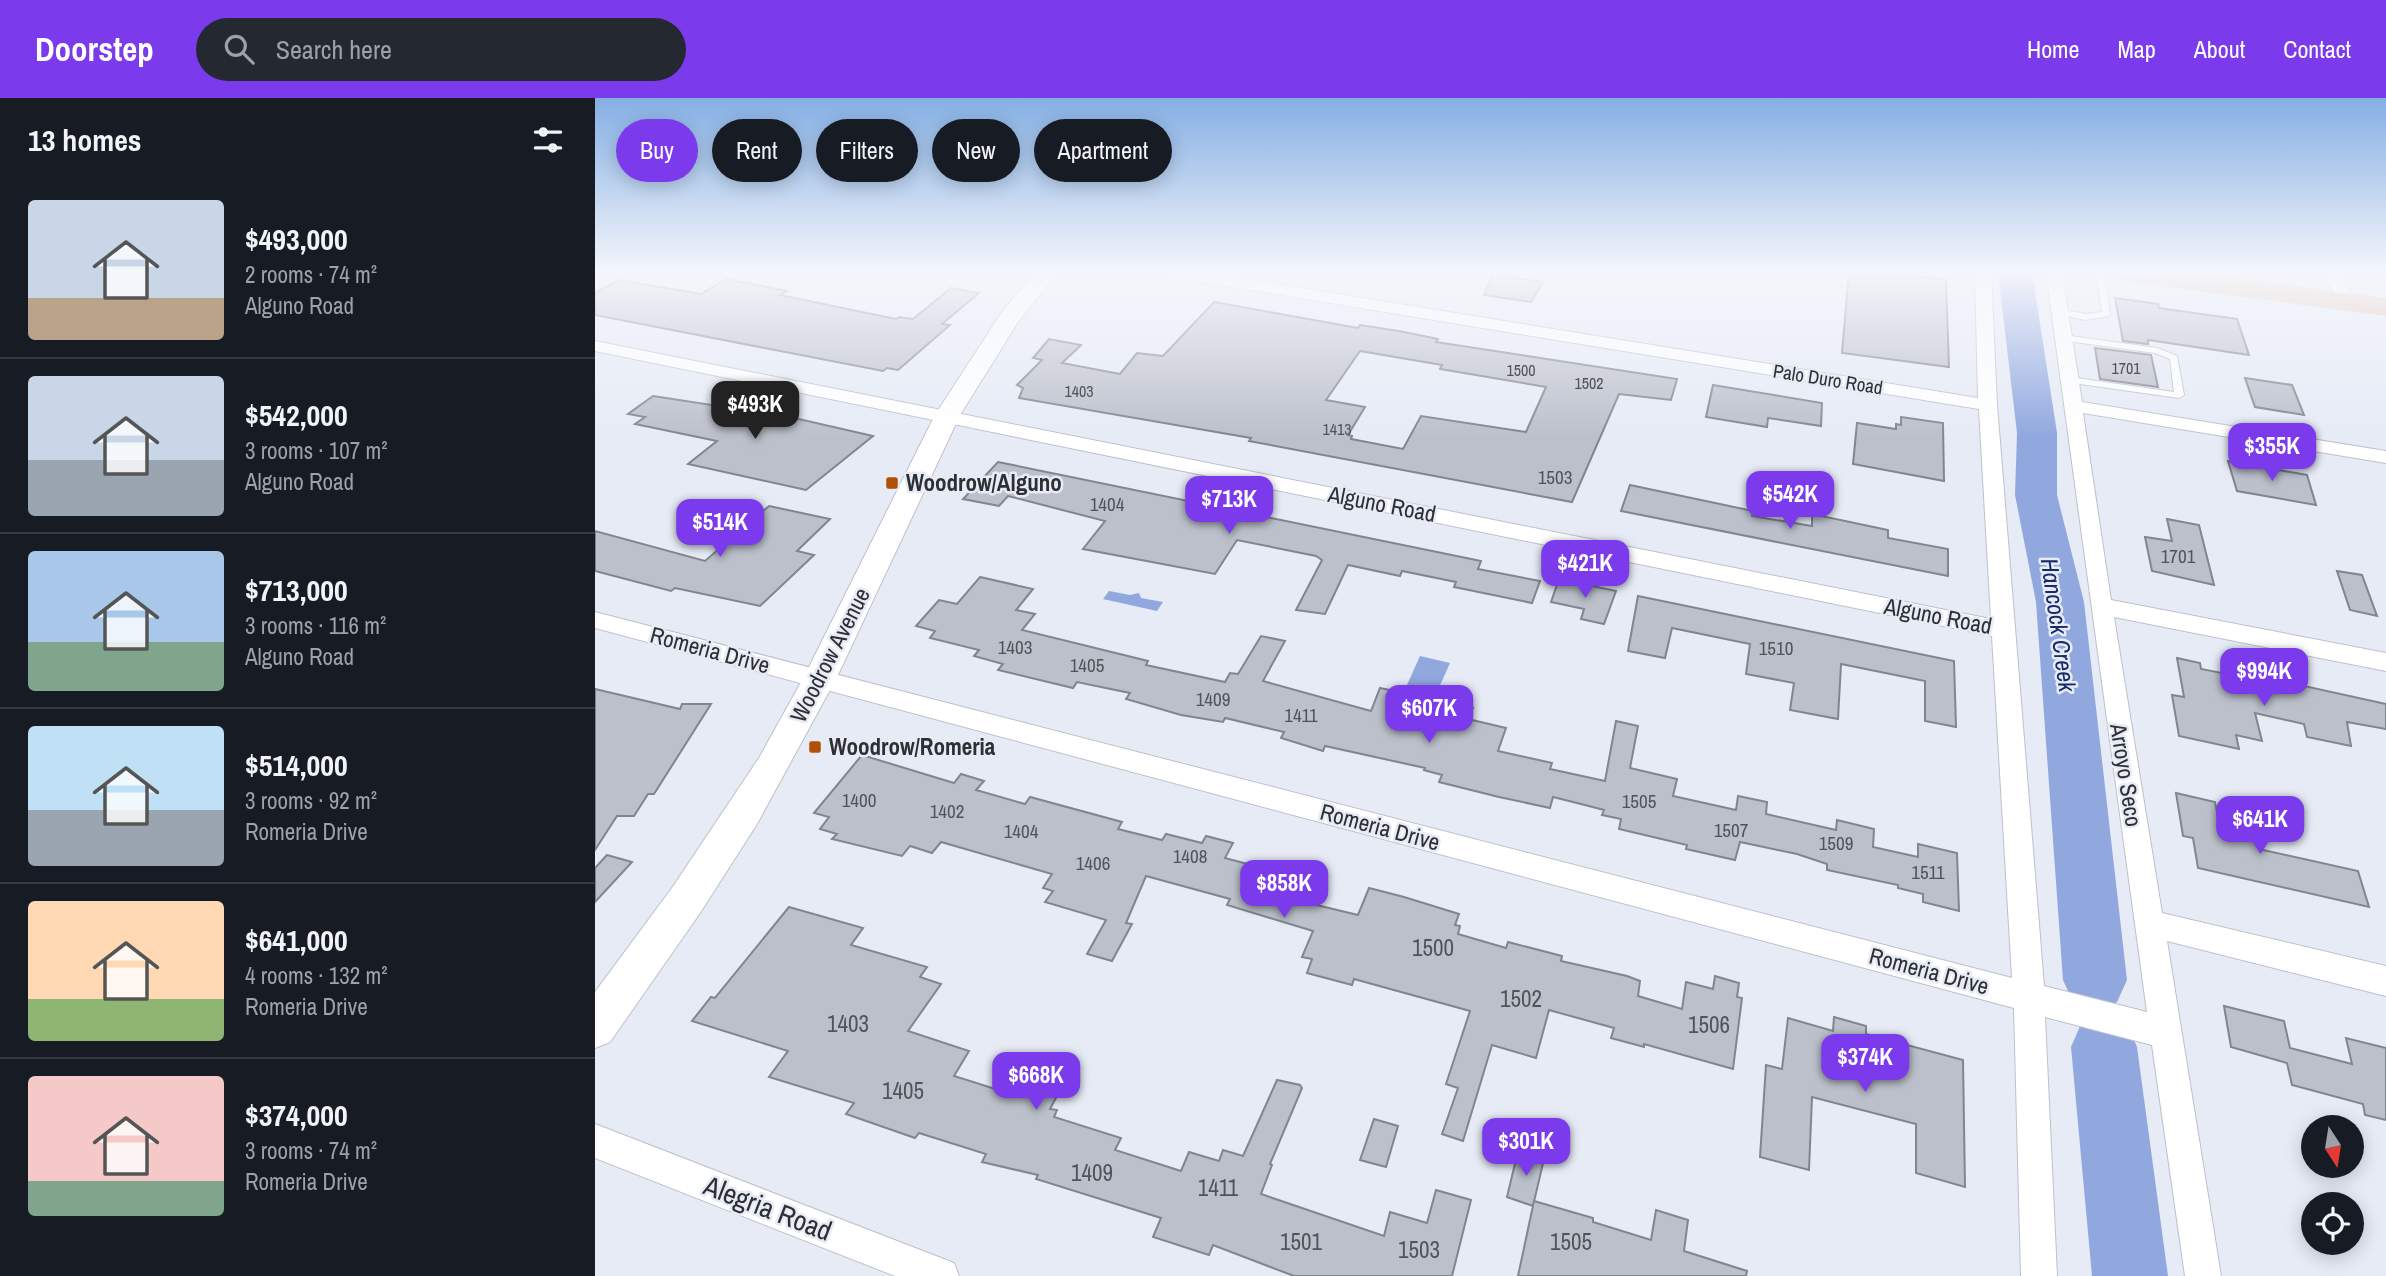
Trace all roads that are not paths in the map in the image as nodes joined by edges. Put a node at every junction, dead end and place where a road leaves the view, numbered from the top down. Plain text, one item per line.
1 (1002, 327) edge
2 (1508, 327) edge
3 (1985, 327) edge
4 (2062, 327) edge
5 (2063, 338) junction
6 (595, 346) edge
7 (2069, 380) junction
8 (1988, 405) junction
9 (2073, 406) junction
10 (945, 416) junction
11 (2386, 457) edge
12 (2101, 606) junction
13 (595, 620) edge
14 (2005, 630) junction
15 (2386, 662) edge
16 (820, 679) junction
17 (2148, 923) junction
18 (2386, 981) edge
19 (2029, 997) junction
20 (595, 1027) edge
21 (2166, 1033) junction
22 (595, 1141) edge
23 (941, 1276) edge
24 (2039, 1276) edge
25 (2203, 1276) edge

1 - 10 street, Woodrow Avenue
2 - 8 street, Palo Duro Road
3 - 8 street
4 - 5 street, Arroyo Seco
5 - 7 street, Arroyo Seco
5 - 7 lane
6 - 10 street, Alguno Road
7 - 9 street, Arroyo Seco
8 - 14 street
9 - 11 street
9 - 12 street, Arroyo Seco
10 - 14 street, Alguno Road
10 - 16 street, Woodrow Avenue
12 - 15 street
12 - 17 street, Arroyo Seco
13 - 16 street, Romeria Drive
14 - 19 street
16 - 19 street, Romeria Drive
16 - 20 street, Woodrow Avenue
17 - 18 street
17 - 21 street, Arroyo Seco
19 - 21 street, Romeria Drive
19 - 24 street
21 - 25 street, Arroyo Seco
22 - 23 street, Alegria Road

